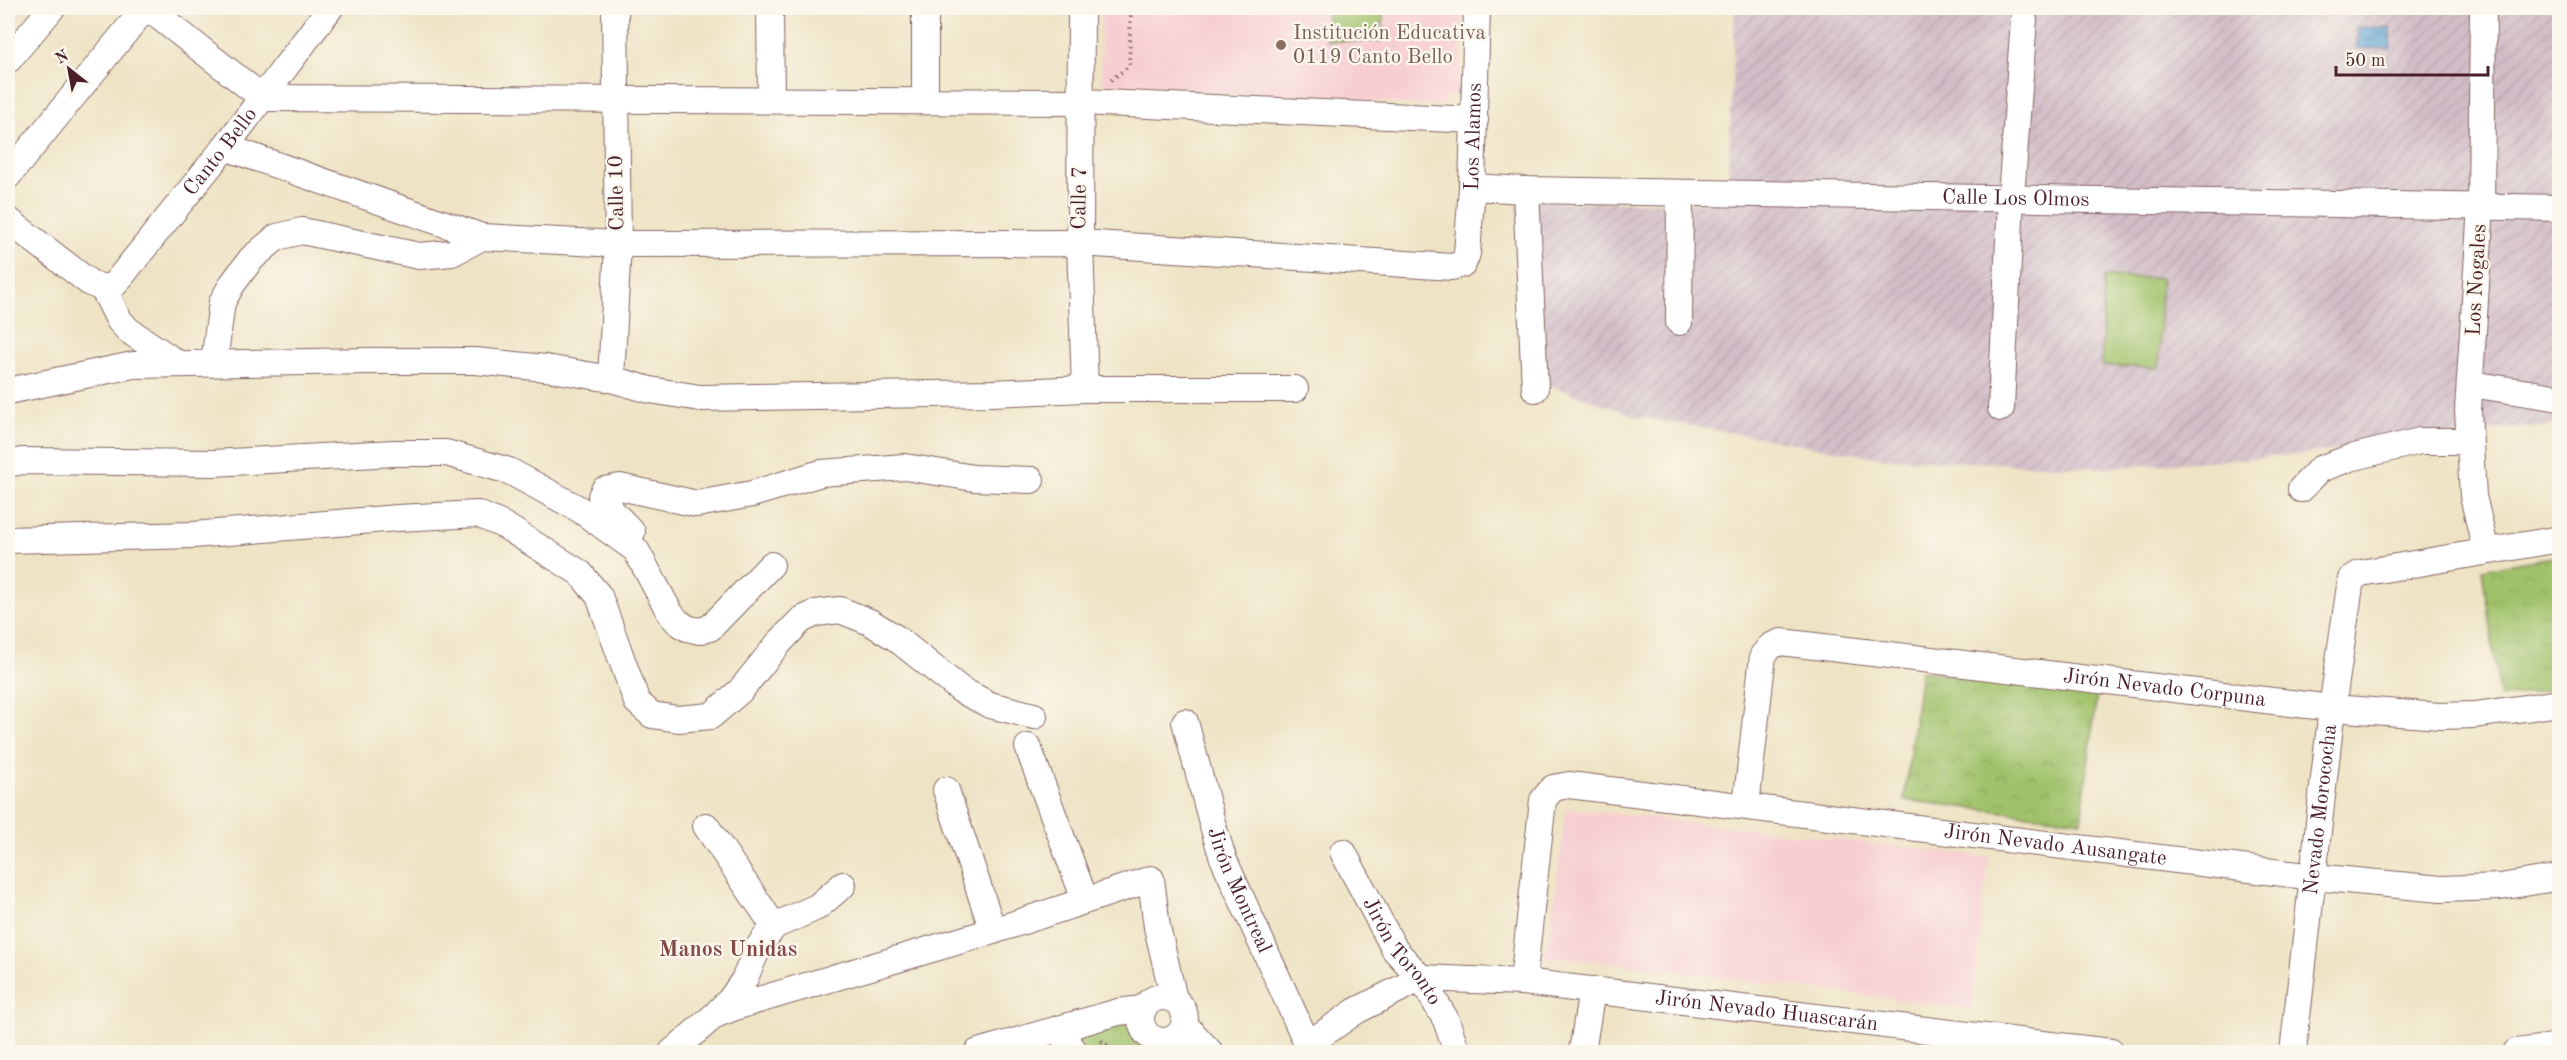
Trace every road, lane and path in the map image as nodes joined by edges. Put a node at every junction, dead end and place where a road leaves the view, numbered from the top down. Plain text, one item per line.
1 (52, 8) edge
2 (147, 8) edge
3 (330, 8) edge
4 (615, 8) edge
5 (770, 8) edge
6 (925, 8) edge
7 (1081, 8) edge
8 (1131, 8) edge
9 (1477, 8) edge
10 (2483, 8) edge
11 (2024, 19) dead end
12 (8, 60) edge
13 (1105, 84) dead end
14 (263, 98) junction
15 (771, 100) junction
16 (925, 100) junction
17 (616, 101) junction
18 (1082, 102) junction
19 (1474, 120) junction
20 (225, 147) junction
21 (8, 176) edge
22 (1472, 187) junction
23 (1526, 190) junction
24 (1680, 193) junction
25 (2011, 198) junction
26 (2481, 206) junction
27 (2559, 208) edge
28 (8, 220) edge
29 (482, 237) junction
30 (1080, 243) junction
31 (618, 244) junction
32 (103, 288) junction
33 (1679, 322) dead end
34 (214, 362) junction
35 (177, 363) junction
36 (611, 379) junction
37 (2471, 384) junction
38 (1085, 389) junction
39 (1295, 389) dead end
40 (1535, 389) dead end
41 (8, 391) edge
42 (2559, 398) edge
43 (2001, 408) dead end
44 (2469, 441) junction
45 (8, 464) edge
46 (1031, 480) dead end
47 (2301, 489) dead end
48 (2559, 539) edge
49 (8, 540) edge
50 (636, 550) junction
51 (2487, 550) junction
52 (771, 565) dead end
53 (2559, 703) edge
54 (2332, 708) junction
55 (1034, 716) dead end
56 (1185, 722) dead end
57 (1028, 747) dead end
58 (946, 790) dead end
59 (1746, 806) junction
60 (706, 826) dead end
61 (1343, 852) dead end
62 (2314, 877) junction
63 (2559, 877) edge
64 (843, 885) dead end
65 (1085, 900) junction
66 (774, 926) junction
67 (993, 931) junction
68 (1421, 978) junction
69 (1523, 982) junction
70 (1592, 990) junction
71 (1174, 999) junction
72 (715, 1015) junction
73 (1135, 1018) junction
74 (1184, 1024) junction
75 (1058, 1029) junction
76 (1095, 1036) dead end
77 (2559, 1046) edge
78 (1309, 1049) edge
79 (672, 1053) edge
80 (978, 1053) edge
81 (1075, 1053) edge
82 (1118, 1053) edge
83 (1155, 1053) edge
84 (1210, 1053) edge
85 (1457, 1053) edge
86 (1582, 1053) edge
87 (2111, 1053) edge
88 (2293, 1053) edge
89 (2516, 1053) edge

1 - 12 street
2 - 14 street
2 - 21 street
3 - 14 street, Canto Bello
4 - 17 street, Calle 10
5 - 15 street
6 - 16 street
7 - 18 street, Calle 7
8 - 13 path
9 - 19 street, Los Alamos
10 - 26 street, Los Nogales
11 - 25 street
14 - 17 street
14 - 20 street, Canto Bello
15 - 16 street
15 - 17 street
16 - 18 street
17 - 31 street, Calle 10
18 - 19 street
18 - 30 street, Calle 7
19 - 22 street, Los Alamos
20 - 29 street
20 - 32 street, Canto Bello
22 - 23 street, Calle Los Olmos
22 - 30 street, Los Alamos
23 - 24 street, Calle Los Olmos
23 - 40 street
24 - 25 street, Calle Los Olmos
24 - 33 street
25 - 26 street, Calle Los Olmos
25 - 43 street
26 - 27 street, Calle Los Olmos
26 - 37 street, Los Nogales
28 - 32 street
29 - 31 street
29 - 34 street
30 - 31 street
30 - 38 street, Calle 7
31 - 36 street, Calle 10
32 - 35 street
34 - 35 street
34 - 36 street
35 - 41 street
36 - 38 street
37 - 42 street
37 - 44 street, Los Nogales
38 - 39 street
44 - 47 street
44 - 51 street, Los Nogales
45 - 50 street
46 - 50 street
48 - 51 street
49 - 55 street
50 - 52 street
51 - 54 street, Nevado Morococha
53 - 54 street, Jirón Nevado Corpuna
54 - 59 street, Jirón Nevado Corpuna
54 - 62 street, Nevado Morococha
56 - 78 street, Jirón Montreal
57 - 65 street
58 - 67 street
59 - 62 street, Jirón Nevado Ausangate
59 - 69 street, Jirón Nevado Ausangate
60 - 66 street
61 - 68 street, Jirón Toronto
62 - 63 street, Jirón Nevado Ausangate
62 - 88 street, Nevado Morococha
64 - 66 street
65 - 67 street
65 - 71 street
66 - 72 street
67 - 72 street
68 - 69 street, Jirón Nevado Huascarán
68 - 78 street
68 - 85 street, Jirón Toronto
69 - 70 street, Jirón Nevado Huascarán
70 - 86 street
70 - 87 street, Jirón Nevado Huascarán
71 - 73 street
71 - 74 street
72 - 79 street
73 - 74 street
73 - 75 street
73 - 83 path
74 - 84 street
75 - 80 street
75 - 81 street
76 - 82 path
77 - 89 street

